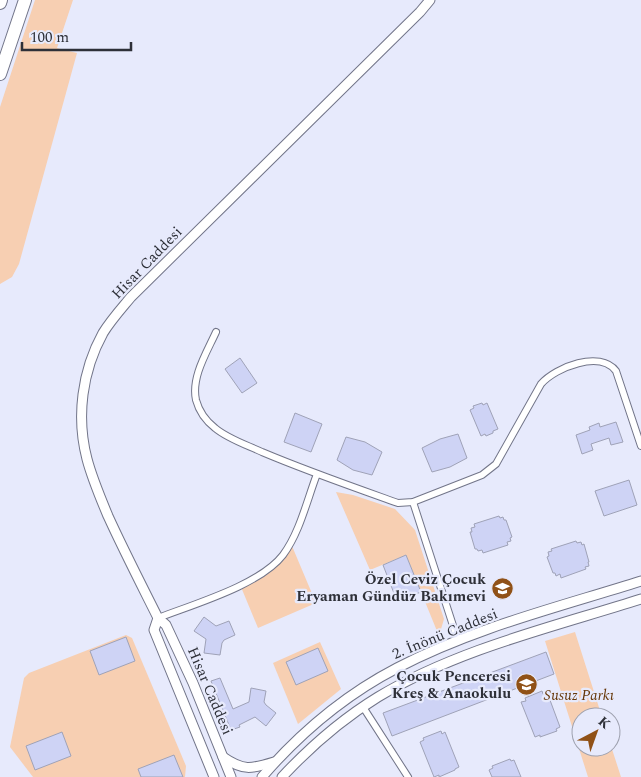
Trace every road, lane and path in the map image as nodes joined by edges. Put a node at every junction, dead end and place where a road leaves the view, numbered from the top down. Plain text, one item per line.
1 (25, 0) edge
2 (430, 0) edge
3 (0, 74) edge
4 (216, 332) dead end
5 (641, 446) edge
6 (317, 474) junction
7 (413, 502) junction
8 (641, 581) edge
9 (641, 599) edge
10 (158, 618) junction
11 (458, 640) junction
12 (192, 683) junction
13 (178, 689) junction
14 (354, 694) junction
15 (363, 707) junction
16 (223, 757) junction
17 (276, 761) junction
18 (214, 777) edge
19 (231, 777) edge
20 (262, 777) edge
21 (282, 777) edge
22 (408, 777) edge

1 - 3 highway
2 - 10 street, Hisar Caddesi
4 - 6 street
5 - 7 street
6 - 7 street
6 - 10 street
7 - 11 street
8 - 11 street, 2. İnönü Caddesi
9 - 15 street, 2. İnönü Caddesi
10 - 12 street, Hisar Caddesi
10 - 13 street, Hisar Caddesi
11 - 14 street, 2. İnönü Caddesi
12 - 13 street
12 - 16 street, Hisar Caddesi
13 - 18 street, Hisar Caddesi
14 - 15 street
14 - 17 street, 2. İnönü Caddesi
15 - 21 street, 2. İnönü Caddesi
15 - 22 street
16 - 17 street
16 - 19 street, Hisar Caddesi
17 - 20 street, 2. İnönü Caddesi

